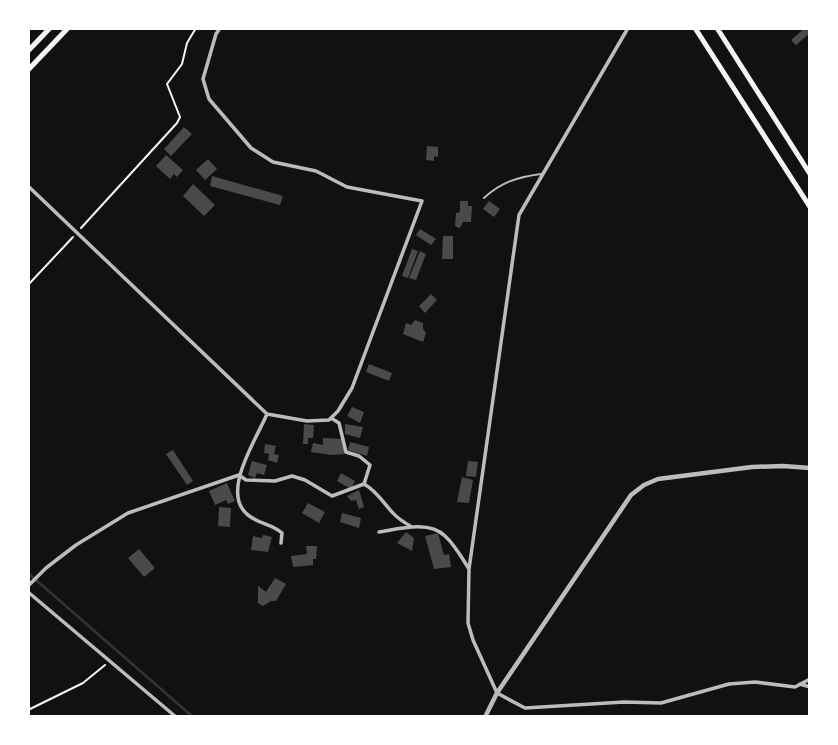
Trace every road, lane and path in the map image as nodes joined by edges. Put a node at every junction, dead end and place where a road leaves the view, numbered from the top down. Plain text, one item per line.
1 (50, 28) edge
2 (68, 28) edge
3 (196, 28) edge
4 (220, 28) edge
5 (628, 28) edge
6 (695, 28) edge
7 (717, 28) edge
8 (28, 51) edge
9 (28, 70) edge
10 (542, 174) junction
11 (810, 174) edge
12 (28, 186) edge
13 (484, 198) dead end
14 (810, 207) edge
15 (76, 233) junction
16 (28, 285) edge
17 (267, 414) junction
18 (331, 418) junction
19 (810, 468) edge
20 (239, 475) junction
21 (364, 484) junction
22 (412, 527) junction
23 (379, 532) dead end
24 (281, 543) dead end
25 (469, 569) junction
26 (28, 586) edge
27 (28, 592) edge
28 (110, 661) junction
29 (810, 679) edge
30 (800, 684) junction
31 (810, 687) edge
32 (497, 693) junction
33 (28, 710) edge
34 (176, 717) edge
35 (485, 717) edge

1 - 8 highway
2 - 9 highway
3 - 15 path
4 - 18 street
5 - 10 street
6 - 14 highway
7 - 11 highway
10 - 13 lane
10 - 25 street
12 - 15 street
15 - 16 path
15 - 17 street
17 - 18 street
17 - 20 street
18 - 21 street
19 - 32 street
20 - 21 street
20 - 24 street
20 - 26 street
21 - 22 street
22 - 23 street
22 - 25 street
25 - 32 street
27 - 28 street
28 - 33 path
28 - 34 street
29 - 30 street
30 - 31 street
30 - 32 street
32 - 35 street

